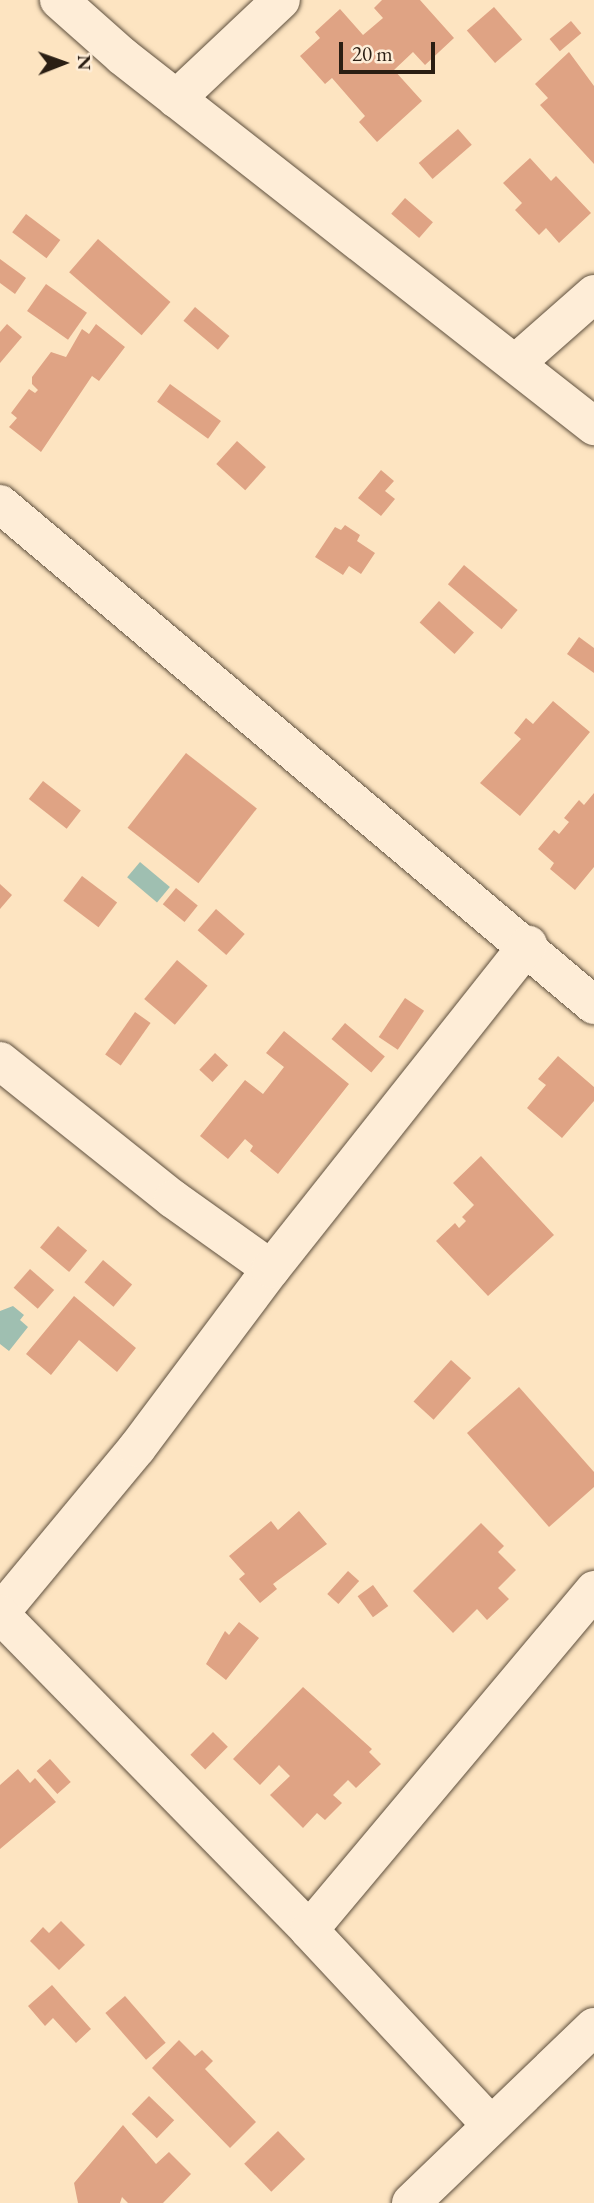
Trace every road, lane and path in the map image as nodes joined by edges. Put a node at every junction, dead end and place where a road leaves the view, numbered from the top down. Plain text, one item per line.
1 (59, 0) edge
2 (281, 0) edge
3 (176, 99) junction
4 (594, 294) edge
5 (517, 362) junction
6 (594, 426) edge
7 (0, 504) edge
8 (527, 945) junction
9 (594, 1004) edge
10 (0, 1061) edge
11 (271, 1269) junction
12 (593, 1595) edge
13 (0, 1614) edge
14 (309, 1930) junction
15 (594, 2027) edge
16 (491, 2125) junction
17 (411, 2203) edge

1 - 3 street
2 - 3 street
3 - 5 street
4 - 5 street
5 - 6 street
7 - 8 street
8 - 9 street
8 - 11 street
10 - 11 street
11 - 13 street
12 - 14 street
13 - 14 street
14 - 16 street
15 - 16 street
16 - 17 street

